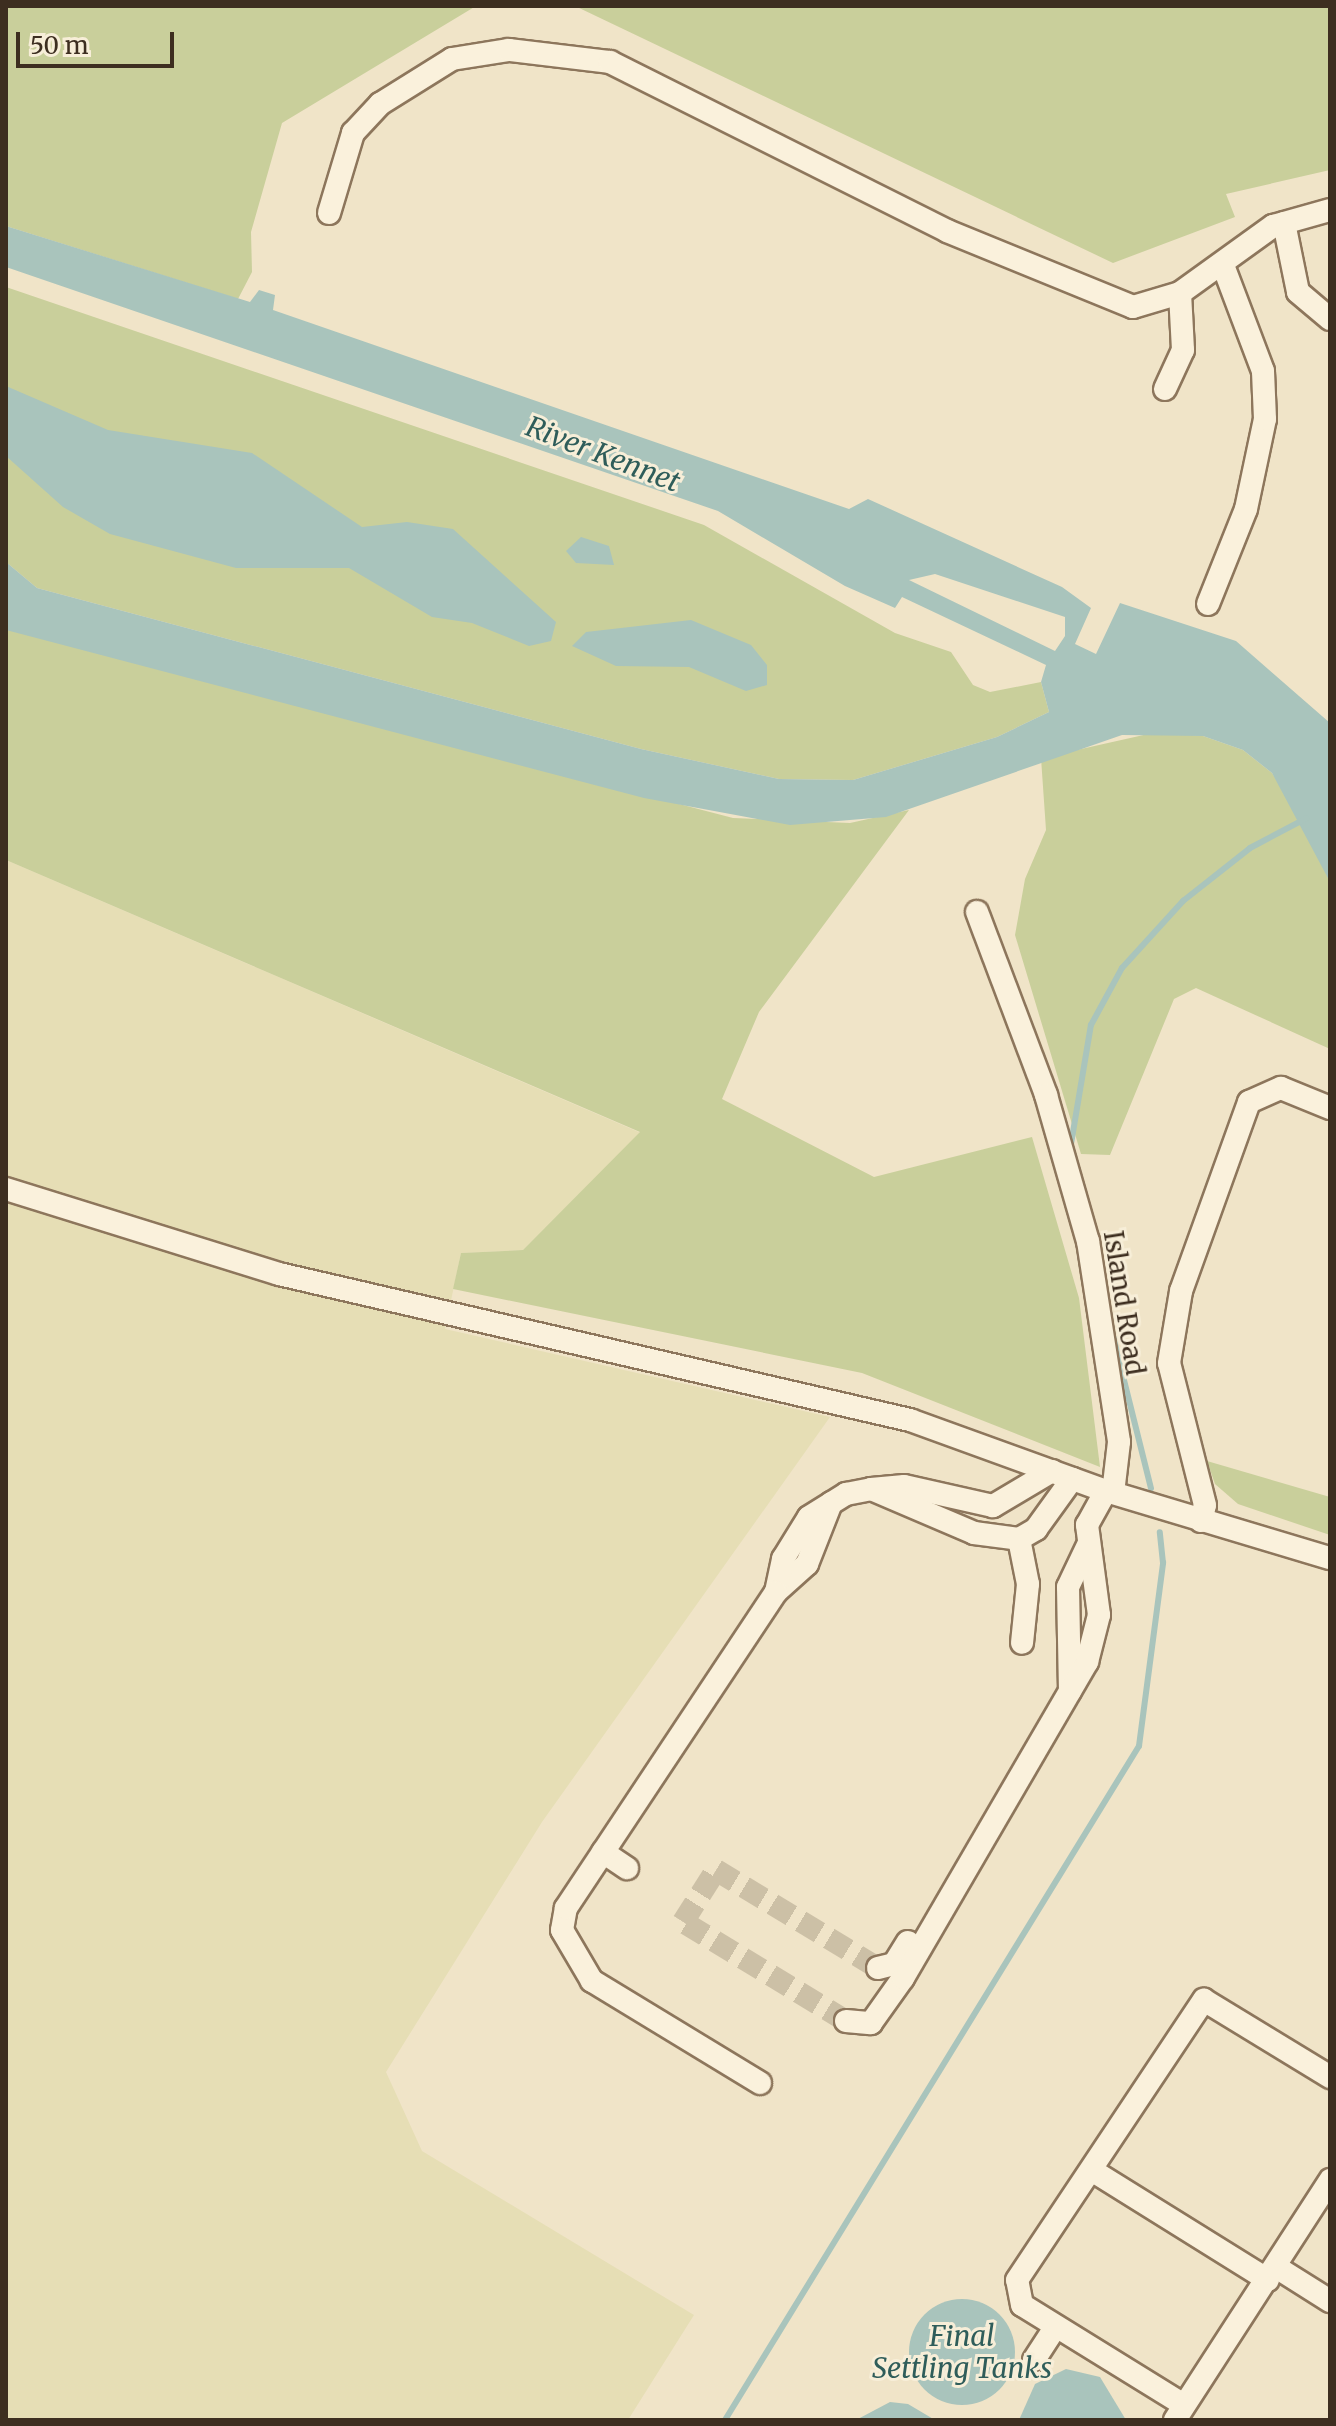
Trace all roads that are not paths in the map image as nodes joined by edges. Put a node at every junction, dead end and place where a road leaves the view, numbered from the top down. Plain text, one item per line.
1 (1330, 210) edge
2 (329, 213) dead end
3 (1284, 223) junction
4 (1223, 265) junction
5 (1180, 293) junction
6 (1330, 319) edge
7 (1165, 389) dead end
8 (1208, 604) dead end
9 (977, 912) dead end
10 (1330, 1108) edge
11 (6, 1189) edge
12 (1062, 1475) junction
13 (871, 1489) junction
14 (1110, 1492) junction
15 (1201, 1521) junction
16 (1019, 1539) junction
17 (1088, 1545) junction
18 (1330, 1558) edge
19 (1022, 1643) dead end
20 (1070, 1694) junction
21 (603, 1852) junction
22 (627, 1868) dead end
23 (950, 1890) junction
24 (878, 1968) dead end
25 (846, 2021) dead end
26 (1330, 2077) edge
27 (760, 2083) dead end
28 (1093, 2171) junction
29 (1330, 2180) edge
30 (1272, 2274) junction
31 (1330, 2301) edge
32 (1056, 2326) junction
33 (1034, 2360) dead end
34 (1180, 2413) edge

1 - 3 street
2 - 5 street
3 - 4 street
3 - 6 street
4 - 5 street
4 - 8 street
5 - 7 street
9 - 14 street, Island Road
10 - 15 street
11 - 12 street
12 - 13 street
12 - 14 street
12 - 16 street
13 - 16 street
13 - 21 street
14 - 15 street
14 - 17 street, Island Road
15 - 18 street
16 - 19 street
17 - 20 street
17 - 20 street
20 - 23 street
21 - 22 street
21 - 27 street
23 - 24 street
23 - 25 street
26 - 28 street
28 - 30 street
28 - 32 street
29 - 30 street
30 - 31 street
30 - 34 street
32 - 33 street
32 - 34 street

